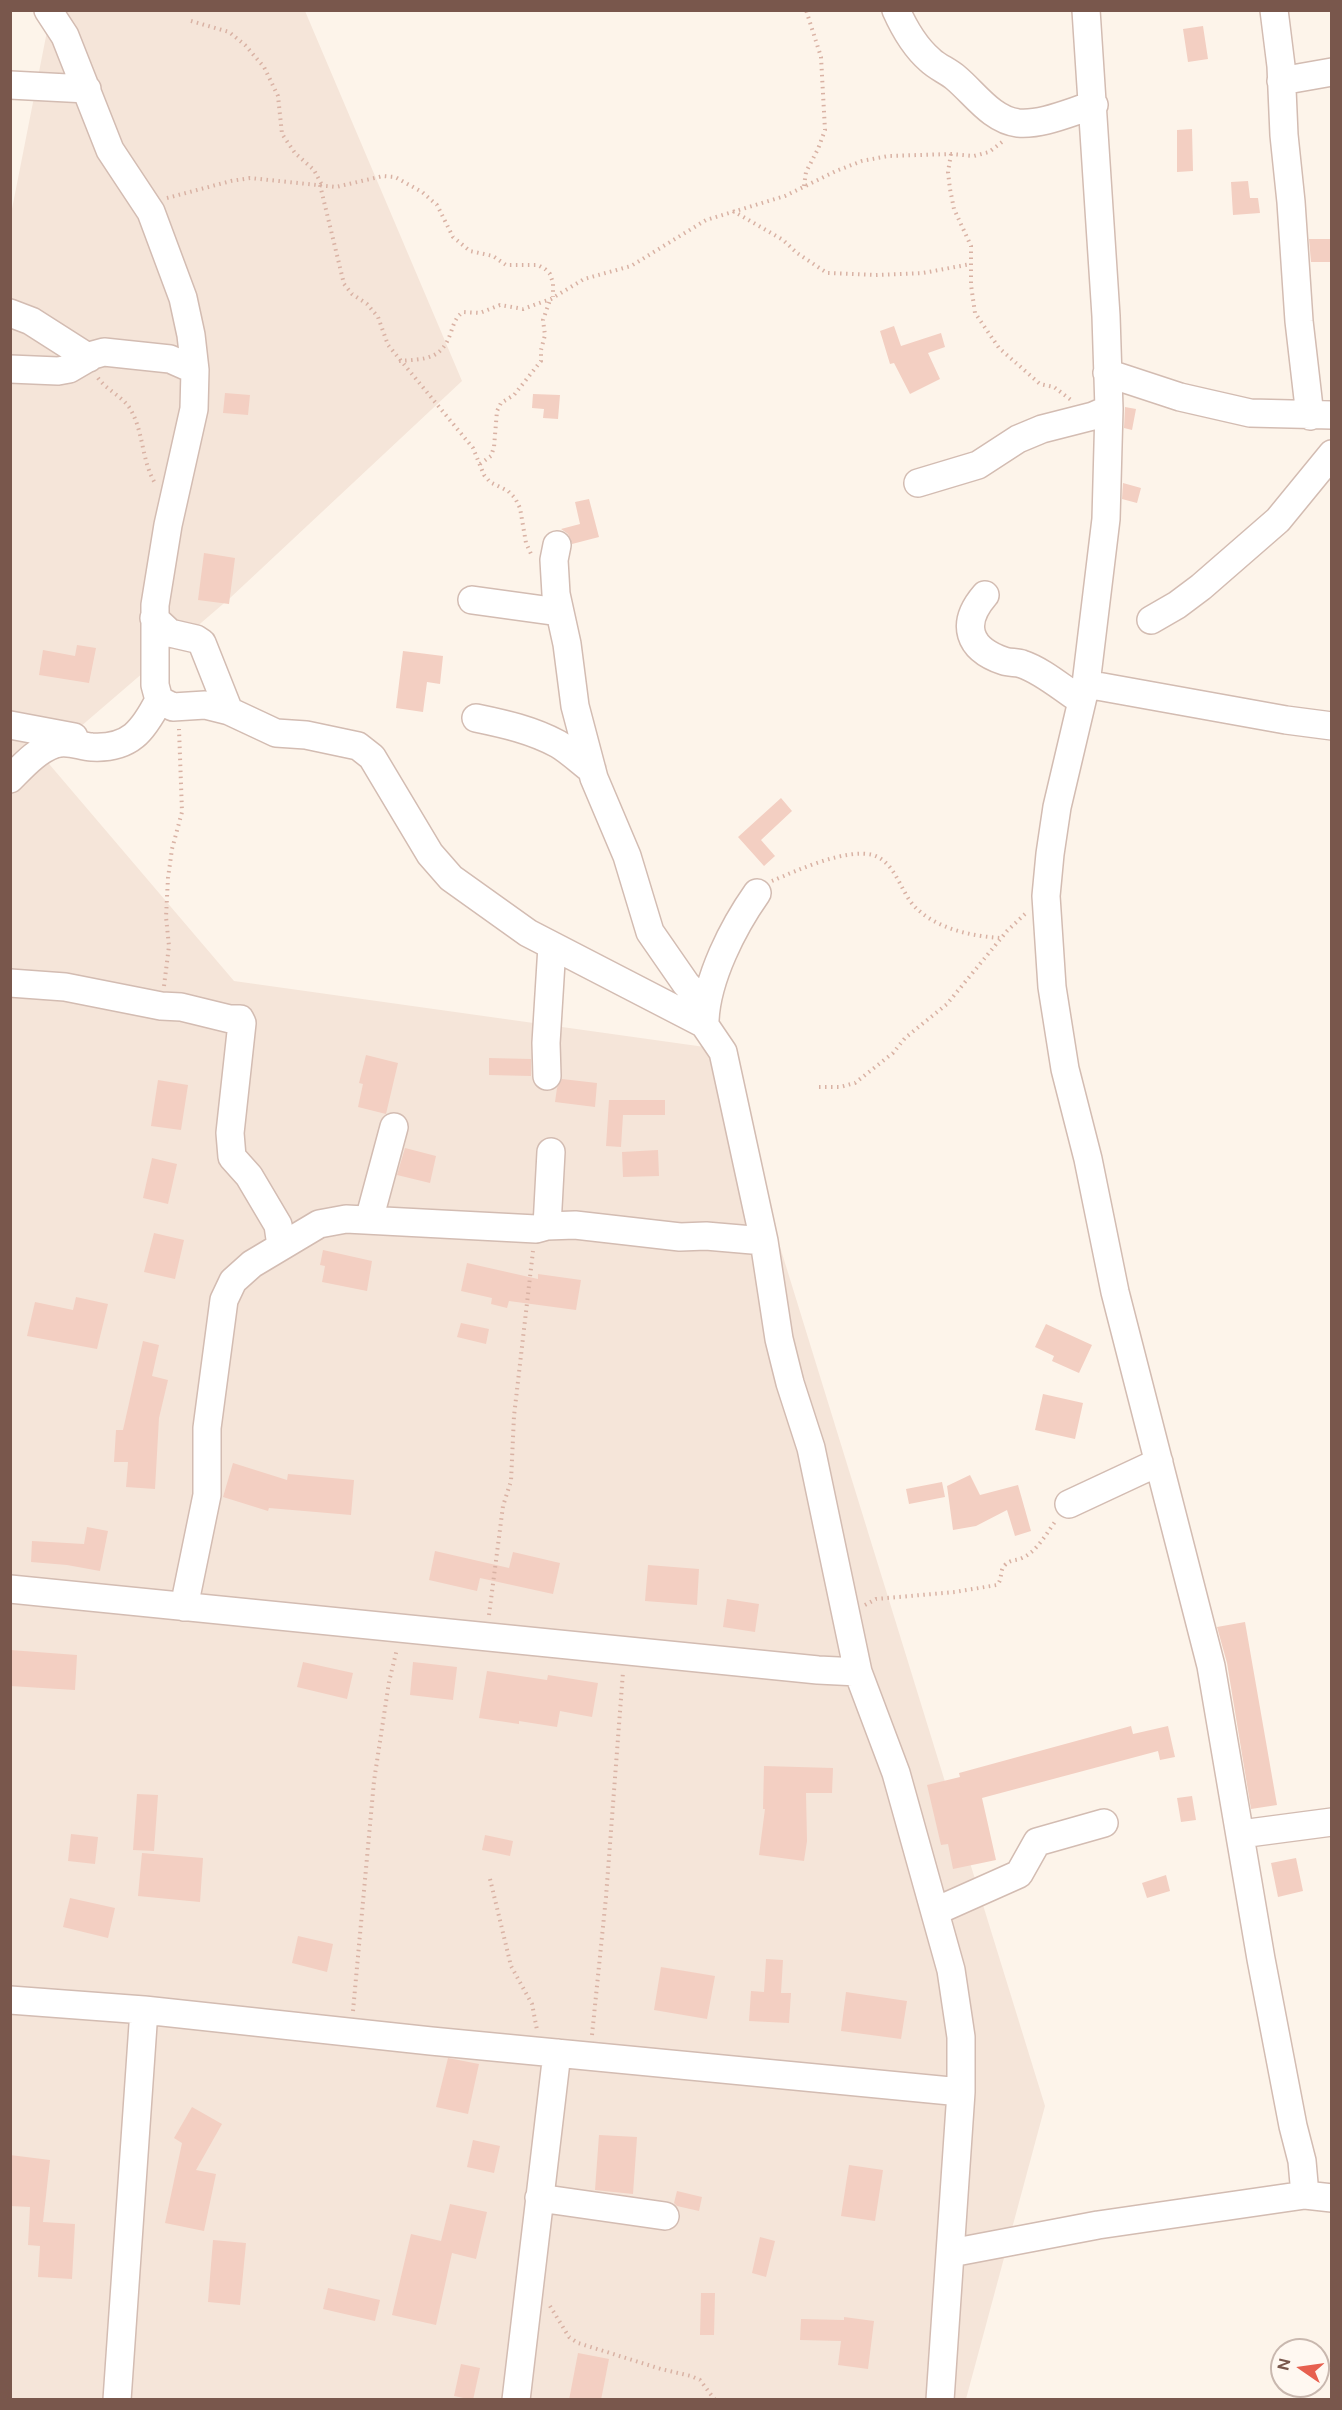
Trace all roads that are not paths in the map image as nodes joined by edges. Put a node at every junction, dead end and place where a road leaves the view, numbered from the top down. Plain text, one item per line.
1 (48, 10) edge
2 (896, 10) edge
3 (1086, 10) edge
4 (1274, 10) edge
5 (1332, 72) edge
6 (1281, 81) junction
7 (10, 85) edge
8 (87, 89) junction
9 (1094, 105) junction
10 (10, 313) edge
11 (85, 360) junction
12 (10, 369) edge
13 (195, 370) junction
14 (1107, 373) junction
15 (1101, 413) junction
16 (1321, 415) edge
17 (1332, 454) edge
18 (918, 483) dead end
19 (557, 545) dead end
20 (985, 595) dead end
21 (472, 600) dead end
22 (559, 612) junction
23 (154, 618) junction
24 (1151, 620) dead end
25 (1084, 693) junction
26 (168, 703) junction
27 (229, 711) junction
28 (476, 718) dead end
29 (10, 725) edge
30 (1332, 726) edge
31 (118, 745) junction
32 (592, 770) junction
33 (10, 779) edge
34 (758, 893) road end
35 (552, 946) junction
36 (10, 983) edge
37 (705, 1014) junction
38 (547, 1076) dead end
39 (394, 1127) dead end
40 (551, 1152) dead end
41 (369, 1220) junction
42 (542, 1227) junction
43 (764, 1241) junction
44 (280, 1246) junction
45 (1159, 1462) junction
46 (1069, 1504) road end
47 (10, 1589) edge
48 (184, 1607) junction
49 (858, 1672) junction
50 (1332, 1822) edge
51 (1104, 1823) dead end
52 (1241, 1834) junction
53 (936, 1911) junction
54 (10, 2000) edge
55 (144, 2010) junction
56 (548, 2052) junction
57 (961, 2092) junction
58 (1318, 2196) edge
59 (539, 2198) junction
60 (665, 2216) dead end
61 (951, 2253) junction
62 (117, 2400) edge
63 (516, 2400) edge
64 (940, 2400) edge

1 - 8 street
2 - 9 street
3 - 9 street
4 - 6 street
5 - 6 street
6 - 16 street
7 - 8 street
8 - 13 street
9 - 14 street
10 - 11 street
11 - 12 street
11 - 13 street
13 - 23 street
14 - 15 street
14 - 16 street
15 - 18 street
15 - 25 street
17 - 24 street
19 - 22 street
20 - 25 street
21 - 22 street
22 - 32 street
23 - 26 street
23 - 27 street
25 - 30 street
25 - 45 street
26 - 27 street
26 - 31 street
27 - 35 street
28 - 32 street
29 - 31 street
31 - 33 street
32 - 37 street
34 - 37 street
35 - 37 street
35 - 38 street
36 - 44 street
37 - 43 street
39 - 41 street
40 - 42 street
41 - 42 street
41 - 44 street
42 - 43 street
43 - 49 street
44 - 48 street
45 - 46 street
45 - 52 street
47 - 48 street
48 - 49 street
49 - 53 street
50 - 52 street
51 - 53 street
52 - 58 street
53 - 57 street
54 - 55 street
55 - 56 street
55 - 62 street
56 - 57 street
56 - 59 street
57 - 61 street
58 - 61 street
59 - 60 street
59 - 63 street
61 - 64 street

